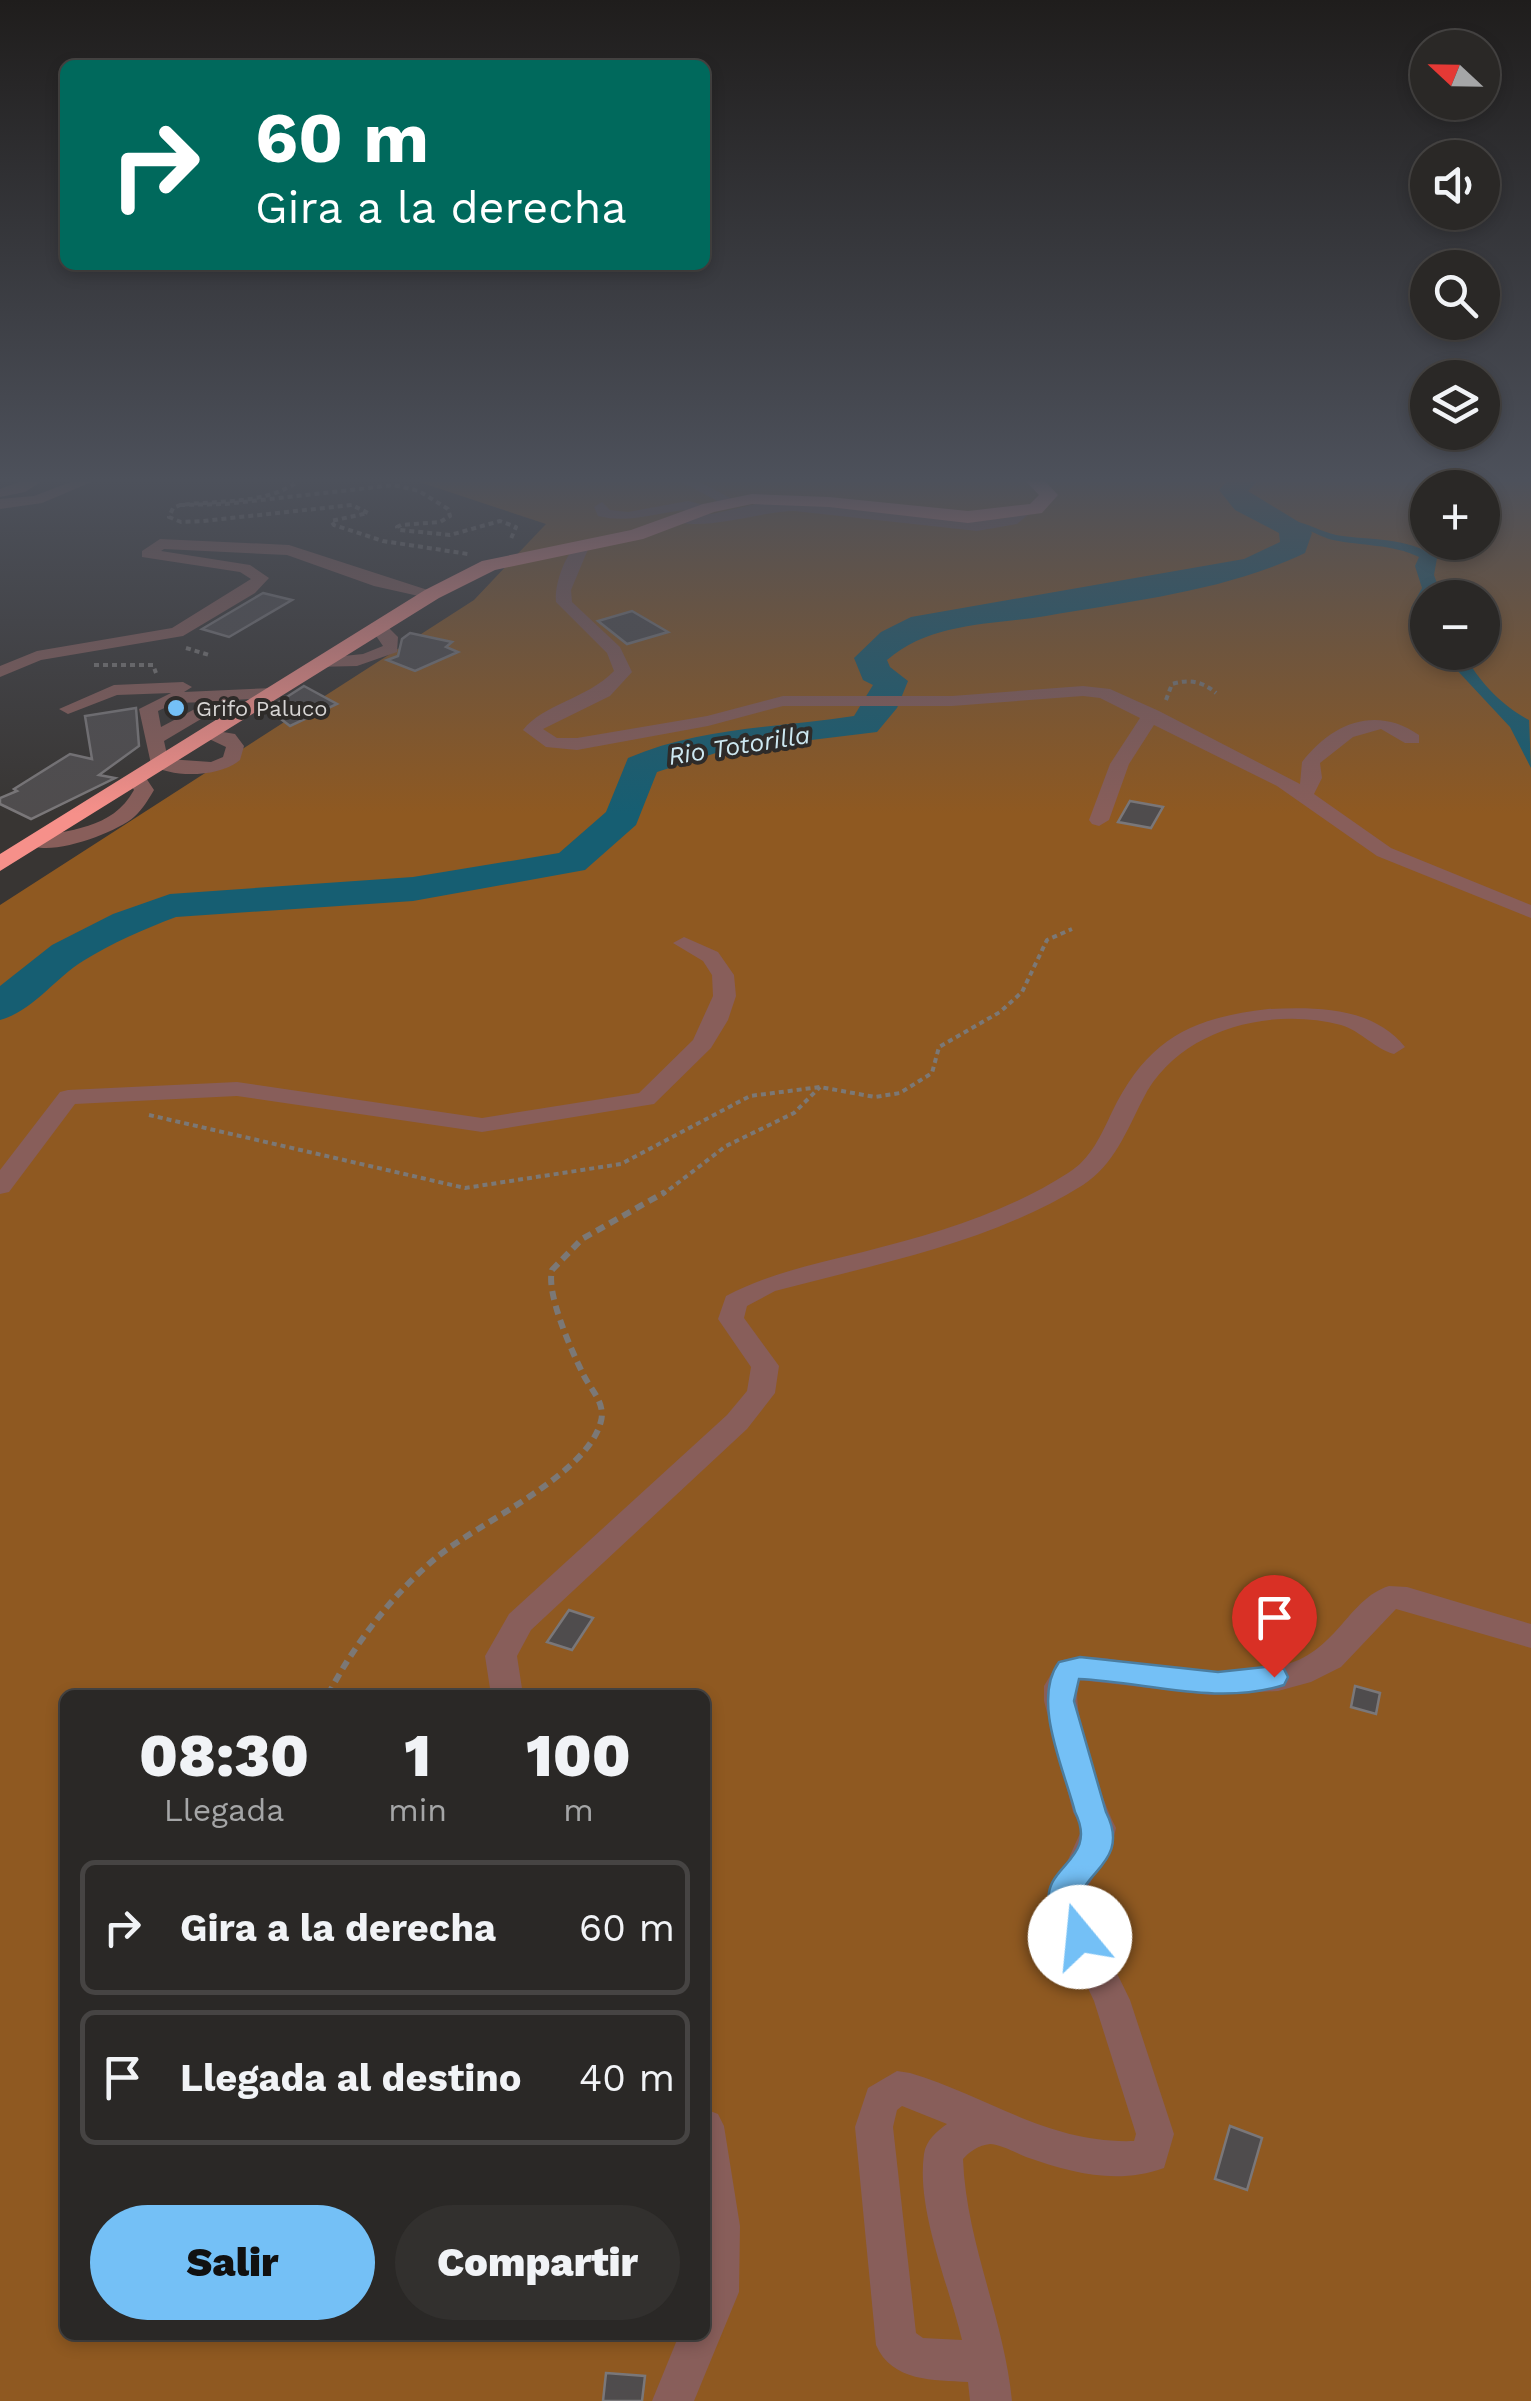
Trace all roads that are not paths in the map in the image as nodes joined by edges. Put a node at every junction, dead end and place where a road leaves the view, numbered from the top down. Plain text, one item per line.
1 (249, 590) edge
2 (411, 590) edge
3 (440, 590) edge
4 (563, 590) edge
5 (432, 594) junction
6 (0, 672) edge
7 (273, 694) junction
8 (230, 697) junction
9 (68, 709) dead end
10 (1153, 716) junction
11 (211, 733) junction
12 (154, 739) junction
13 (1412, 739) dead end
14 (160, 764) junction
15 (1304, 796) junction
16 (1100, 820) dead end
17 (0, 864) edge
18 (1531, 912) edge
19 (684, 943) dead end
20 (1394, 1047) dead end
21 (0, 1187) edge
22 (1531, 1636) edge
23 (505, 1690) edge
24 (992, 2126) junction
25 (710, 2159) edge
26 (710, 2312) edge
27 (698, 2340) edge
28 (988, 2382) edge
29 (673, 2401) edge

1 - 6 street
2 - 5 street
3 - 5 highway
4 - 10 street
5 - 7 highway
7 - 8 street
7 - 9 street
7 - 11 highway
8 - 12 street
8 - 12 street
10 - 15 street
10 - 16 street
11 - 14 highway
11 - 14 street
12 - 14 street
13 - 15 street
14 - 17 highway
15 - 18 street
19 - 21 street
20 - 23 street
22 - 24 street
24 - 28 street
24 - 28 street
25 - 26 street
27 - 29 street

